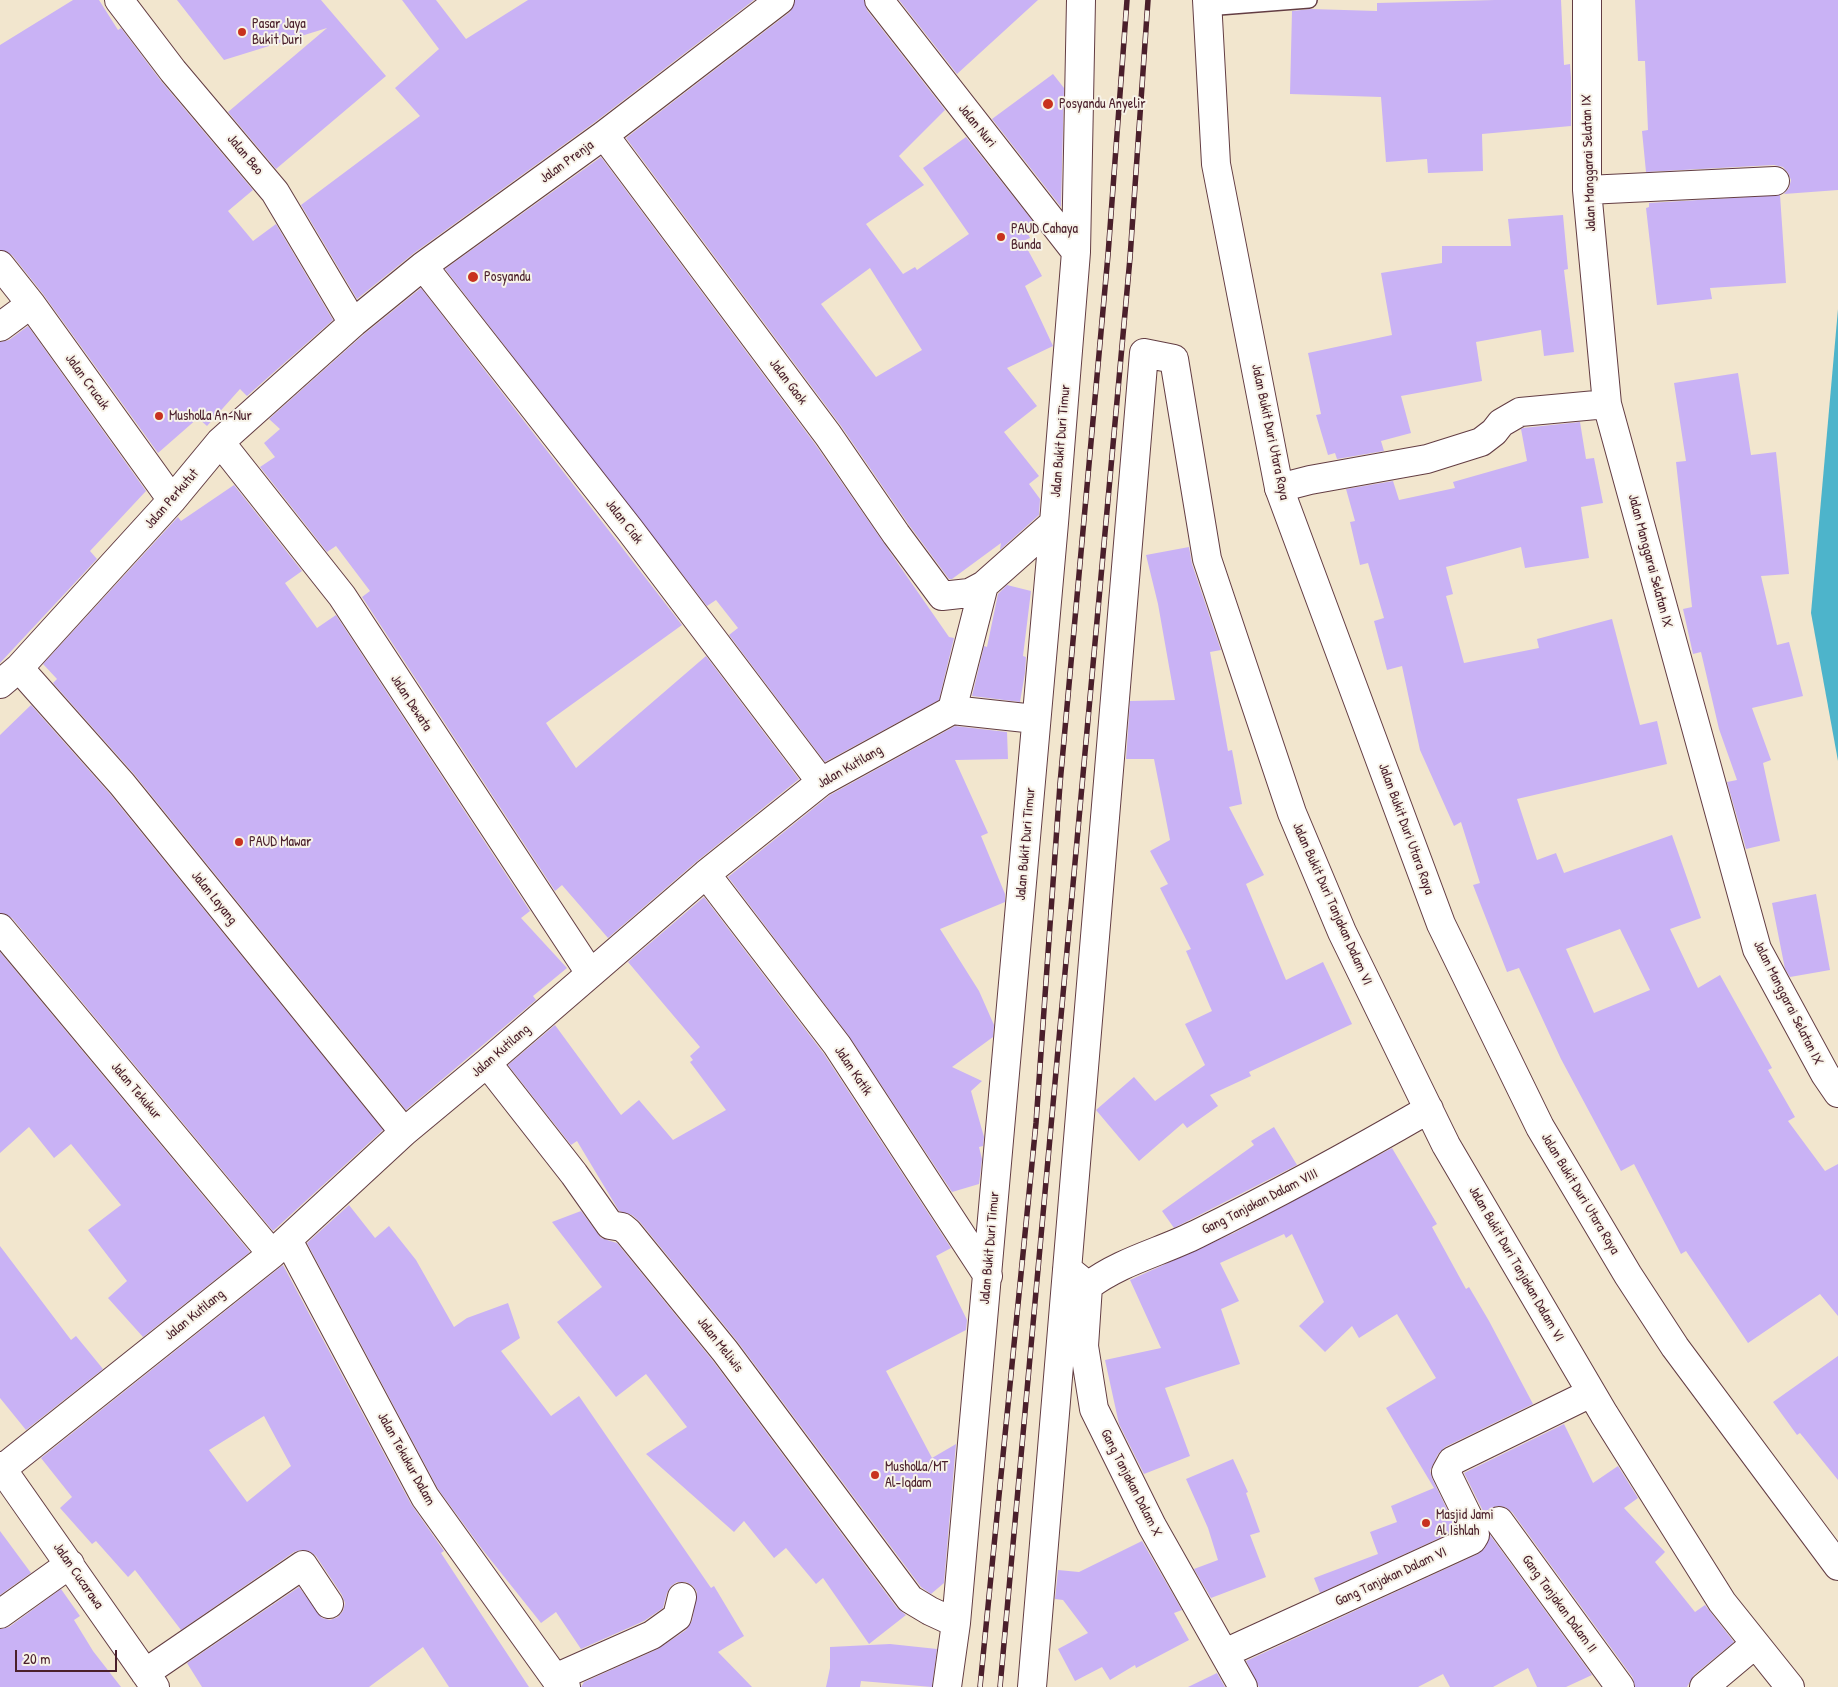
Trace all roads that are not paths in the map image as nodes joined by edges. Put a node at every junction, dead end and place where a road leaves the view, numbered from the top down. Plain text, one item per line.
1 (119, 0) edge
2 (780, 0) edge
3 (878, 0) edge
4 (1081, 0) edge
5 (1309, 0) edge
6 (1587, 0) edge
7 (1207, 4) edge
8 (604, 135) junction
9 (1775, 181) dead end
10 (1587, 190) junction
11 (1076, 252) junction
12 (0, 265) edge
13 (423, 266) junction
14 (31, 304) junction
15 (352, 323) junction
16 (0, 328) edge
17 (1607, 404) junction
18 (220, 442) junction
19 (1279, 488) junction
20 (172, 500) junction
21 (1054, 523) junction
22 (984, 585) junction
23 (9, 676) edge
24 (952, 710) junction
25 (1035, 719) junction
26 (821, 782) junction
27 (706, 874) junction
28 (0, 928) edge
29 (590, 972) junction
30 (487, 1063) junction
31 (1838, 1093) edge
32 (1429, 1110) junction
33 (404, 1132) junction
34 (280, 1247) junction
35 (1067, 1269) junction
36 (988, 1276) junction
37 (1088, 1286) junction
38 (1591, 1393) junction
39 (5, 1466) edge
40 (1499, 1521) dead end
41 (70, 1564) junction
42 (1838, 1566) edge
43 (682, 1597) dead end
44 (329, 1604) dead end
45 (0, 1614) edge
46 (956, 1623) junction
47 (1754, 1645) junction
48 (1225, 1653) junction
49 (150, 1680) edge
50 (560, 1682) edge
51 (947, 1687) edge
52 (1032, 1687) edge
53 (1243, 1687) edge
54 (1620, 1687) edge
55 (1704, 1687) edge
56 (1790, 1687) edge

1 - 15 street, Jalan Beo
2 - 8 street, Jalan Prenja
3 - 11 street, Jalan Nuri
4 - 11 street, Jalan Bukit Duri Timur
5 - 7 lane
6 - 10 street, Jalan Manggarai Selatan IX
7 - 19 street, Jalan Bukit Duri Utara Raya
8 - 13 street, Jalan Prenja
8 - 22 street, Jalan Gaok
9 - 10 street
10 - 17 street, Jalan Manggarai Selatan IX
11 - 21 street, Jalan Bukit Duri Timur
12 - 14 street, Jalan Crucuk
13 - 15 street, Jalan Prenja
13 - 26 street, Jalan Ciak
14 - 16 street
14 - 20 street, Jalan Crucuk
15 - 18 street, Jalan Perkutut
17 - 19 street
17 - 31 street, Jalan Manggarai Selatan IX
18 - 20 street, Jalan Perkutut
18 - 29 street, Jalan Dewata
19 - 42 street, Jalan Bukit Duri Utara Raya
20 - 23 street, Jalan Perkutut
21 - 22 street, Jalan Gaok
21 - 25 street, Jalan Bukit Duri Timur
22 - 24 street
23 - 33 street, Jalan Layang
24 - 25 street
24 - 26 street, Jalan Kutilang
25 - 36 street, Jalan Bukit Duri Timur
26 - 27 street, Jalan Kutilang
27 - 29 street, Jalan Kutilang
27 - 36 street, Jalan Katik
28 - 34 street, Jalan Tekukur
29 - 30 street, Jalan Kutilang
30 - 33 street, Jalan Kutilang
30 - 46 street, Jalan Meliwis
32 - 35 street, Jalan Bukit Duri Tanjakan Dalam VI
32 - 37 street, Gang Tanjakan Dalam VIII
32 - 38 street, Jalan Bukit Duri Tanjakan Dalam VI
33 - 34 street, Jalan Kutilang
34 - 39 street, Jalan Kutilang
34 - 50 street, Jalan Tekukur Dalam
35 - 37 street
35 - 52 street
36 - 46 street, Jalan Bukit Duri Timur
37 - 48 street, Gang Tanjakan Dalam X
38 - 47 street, Jalan Bukit Duri Tanjakan Dalam VI
38 - 48 street, Gang Tanjakan Dalam VI
39 - 41 street, Jalan Cucarawa
40 - 54 street, Gang Tanjakan Dalam II
41 - 45 street
41 - 49 street, Jalan Cucarawa
43 - 50 street
44 - 49 street
46 - 51 street, Jalan Bukit Duri Timur
47 - 55 street
47 - 56 street, Jalan Bukit Duri Tanjakan Dalam VI
48 - 53 street, Gang Tanjakan Dalam X

